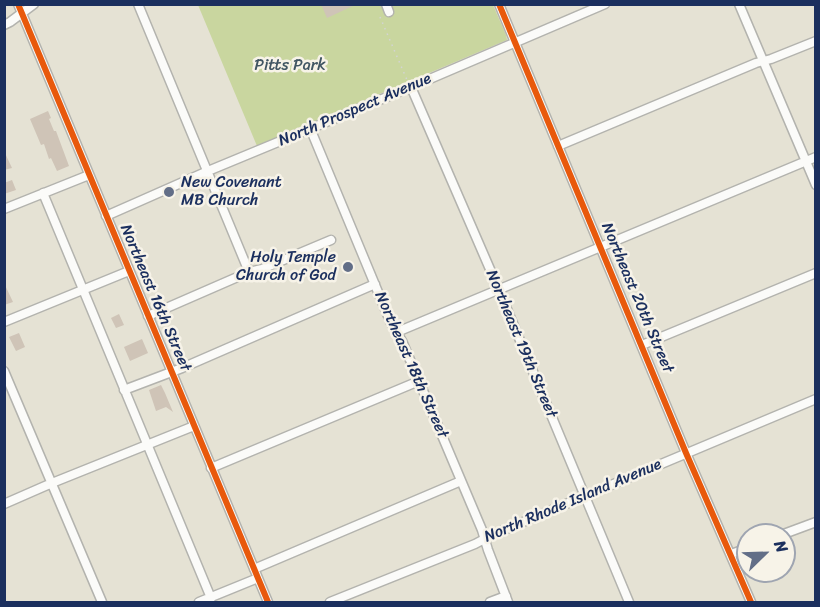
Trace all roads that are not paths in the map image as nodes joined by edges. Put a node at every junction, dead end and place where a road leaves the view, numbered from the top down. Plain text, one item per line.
1 (34, 4) edge
2 (138, 4) edge
3 (499, 4) edge
4 (605, 4) edge
5 (739, 4) edge
6 (20, 9) edge
7 (4, 25) edge
8 (816, 41) edge
9 (514, 42) junction
10 (763, 61) junction
11 (411, 87) junction
12 (310, 128) junction
13 (558, 146) junction
14 (816, 157) edge
15 (805, 161) junction
16 (207, 171) junction
17 (89, 176) junction
18 (816, 185) edge
19 (43, 193) junction
20 (4, 209) edge
21 (106, 216) junction
22 (331, 240) dead end
23 (601, 247) junction
24 (129, 271) junction
25 (249, 272) junction
26 (816, 273) edge
27 (375, 284) junction
28 (83, 290) junction
29 (499, 290) junction
30 (148, 316) junction
31 (4, 322) edge
32 (397, 332) junction
33 (642, 345) junction
34 (4, 371) edge
35 (171, 371) junction
36 (419, 381) junction
37 (124, 390) junction
38 (816, 399) edge
39 (194, 426) junction
40 (147, 445) junction
41 (686, 453) junction
42 (211, 468) junction
43 (461, 481) junction
44 (52, 483) junction
45 (585, 496) junction
46 (4, 504) edge
47 (816, 522) edge
48 (796, 529) edge
49 (484, 538) junction
50 (736, 552) edge
51 (731, 554) junction
52 (254, 569) junction
53 (258, 578) junction
54 (211, 597) junction
55 (507, 599) edge
56 (102, 603) edge
57 (199, 603) edge
58 (268, 603) edge
59 (330, 603) edge
60 (490, 603) edge
61 (629, 603) edge
62 (751, 603) edge

1 - 6 street
2 - 16 street
3 - 9 street, Northeast 20th Street
4 - 9 street, North Prospect Avenue
5 - 10 street
6 - 7 street
6 - 17 street, Northeast 16th Street
8 - 10 street
9 - 11 street, North Prospect Avenue
9 - 13 street, Northeast 20th Street
10 - 13 street
10 - 15 street
11 - 12 street, North Prospect Avenue
11 - 29 street, Northeast 19th Street
12 - 16 street, North Prospect Avenue
12 - 27 street, Northeast 18th Street
13 - 23 street, Northeast 20th Street
14 - 15 street
15 - 18 street
15 - 23 street
16 - 21 street, North Prospect Avenue
16 - 25 street
17 - 19 street
17 - 21 street, Northeast 16th Street
19 - 20 street
19 - 28 street
21 - 24 street, Northeast 16th Street
22 - 25 street
23 - 29 street
23 - 33 street, Northeast 20th Street
24 - 28 street
24 - 30 street, Northeast 16th Street
25 - 30 street
26 - 33 street
27 - 32 street, Northeast 18th Street
27 - 35 street
28 - 31 street
28 - 37 street
29 - 32 street
29 - 45 street, Northeast 19th Street
30 - 35 street, Northeast 16th Street
32 - 36 street, Northeast 18th Street
33 - 41 street, Northeast 20th Street
34 - 44 street
35 - 37 street
35 - 39 street, Northeast 16th Street
36 - 42 street
36 - 43 street, Northeast 18th Street
37 - 40 street
38 - 41 street, North Rhode Island Avenue
39 - 40 street
39 - 42 street, Northeast 16th Street
40 - 44 street
40 - 54 street
41 - 45 street, North Rhode Island Avenue
41 - 51 street, Northeast 20th Street
42 - 52 street, Northeast 16th Street
43 - 49 street, Northeast 18th Street
43 - 52 street
44 - 46 street
44 - 56 street
45 - 49 street, North Rhode Island Avenue
45 - 61 street, Northeast 19th Street
47 - 48 street
49 - 55 street, Northeast 18th Street
49 - 59 street, North Rhode Island Avenue
50 - 51 street
51 - 62 street, Northeast 20th Street
52 - 53 street, Northeast 16th Street
53 - 54 street
53 - 58 street, Northeast 16th Street
54 - 57 street
55 - 60 street

